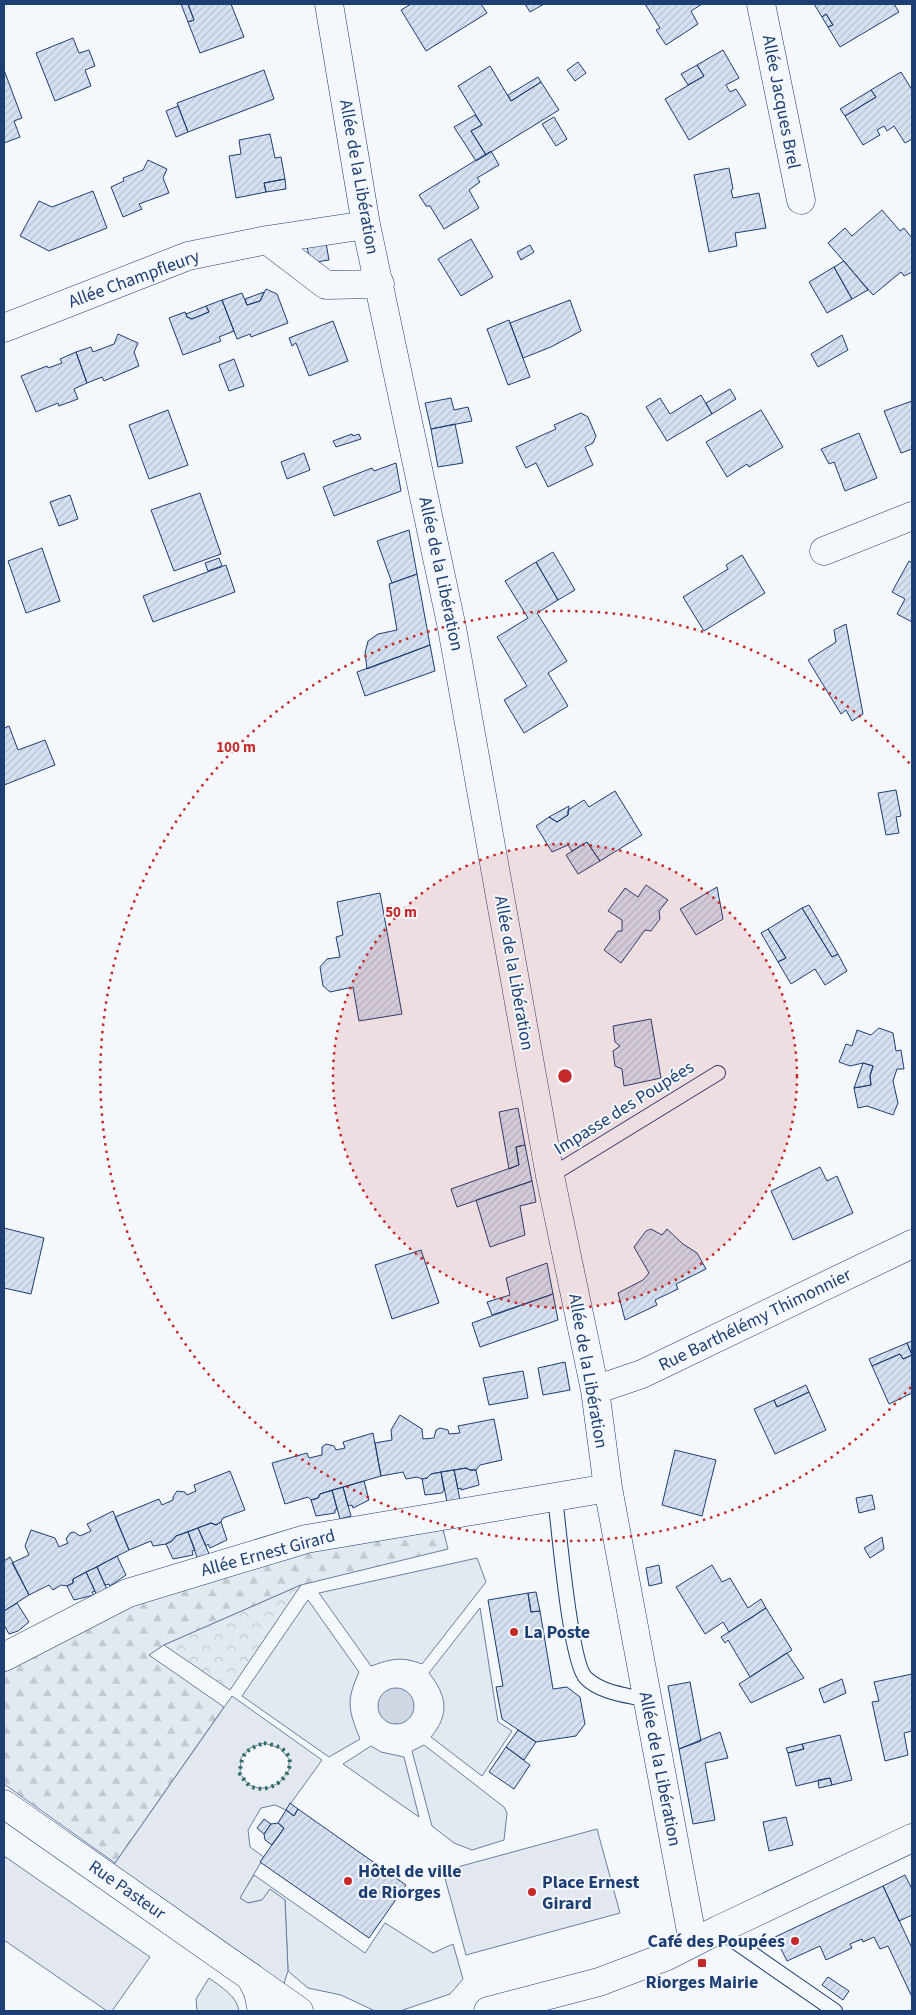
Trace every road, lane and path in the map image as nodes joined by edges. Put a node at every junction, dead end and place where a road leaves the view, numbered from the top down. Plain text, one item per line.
1 (329, 4) edge
2 (761, 4) edge
3 (801, 200) dead end
4 (366, 225) junction
5 (267, 240) junction
6 (380, 284) junction
7 (4, 328) edge
8 (912, 516) edge
9 (824, 551) dead end
10 (718, 1073) dead end
11 (550, 1176) junction
12 (912, 1244) edge
13 (595, 1390) junction
14 (608, 1488) junction
15 (556, 1497) junction
16 (4, 1657) edge
17 (647, 1700) junction
18 (4, 1804) edge
19 (912, 1838) edge
20 (718, 1930) junction
21 (694, 1942) junction
22 (250, 1976) junction
23 (262, 2011) edge
24 (299, 2011) edge
25 (488, 2011) edge
26 (836, 2011) edge

1 - 4 street, Allée de la Libération
2 - 3 street, Allée Jacques Brel
4 - 5 street, Allée Champfleury
4 - 6 street, Allée de la Libération
5 - 6 street
5 - 7 street, Allée Champfleury
6 - 11 street, Allée de la Libération
8 - 9 street
10 - 11 lane, Impasse des Poupées
11 - 13 street, Allée de la Libération
12 - 13 street, Rue Barthélémy Thimonnier
13 - 14 street, Allée de la Libération
14 - 15 street, Allée Ernest Girard
14 - 17 street, Allée de la Libération
15 - 16 street, Allée Ernest Girard
15 - 17 lane
17 - 21 street, Allée de la Libération
18 - 22 street, Rue Pasteur
19 - 20 street
20 - 21 street
20 - 26 lane
21 - 25 street
22 - 23 street
22 - 24 street, Rue Pasteur

